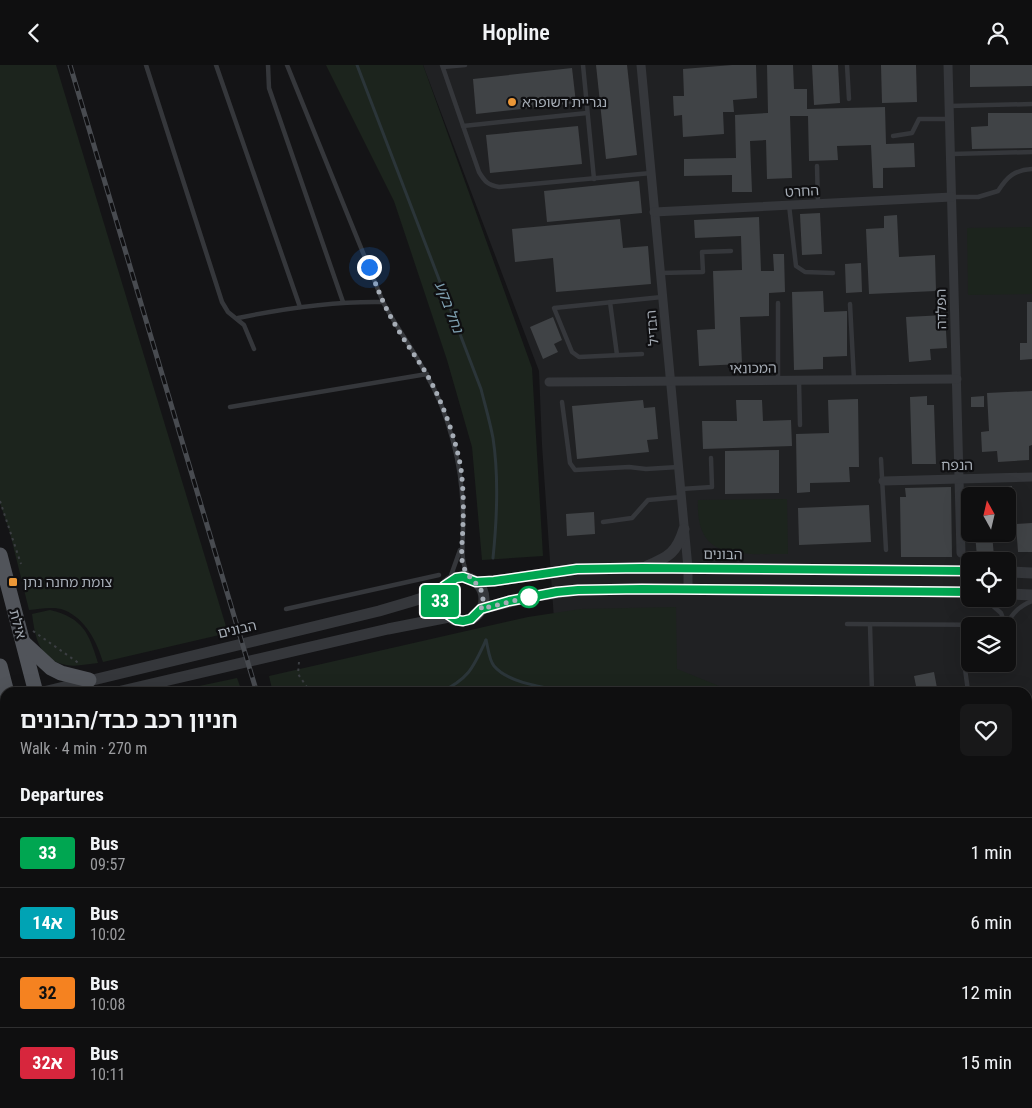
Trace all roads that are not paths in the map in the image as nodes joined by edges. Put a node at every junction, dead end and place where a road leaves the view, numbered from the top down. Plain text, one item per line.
1 (146, 65) edge
2 (216, 65) edge
3 (268, 65) edge
4 (287, 65) edge
5 (465, 65) edge
6 (583, 65) edge
7 (641, 65) edge
8 (847, 65) edge
9 (948, 65) edge
10 (442, 66) edge
11 (849, 99) dead end
12 (1032, 104) edge
13 (949, 106) junction
14 (587, 113) junction
15 (950, 119) junction
16 (463, 127) junction
17 (893, 136) dead end
18 (1032, 152) edge
19 (951, 154) junction
20 (817, 166) dead end
21 (1032, 169) edge
22 (651, 173) junction
23 (594, 179) junction
24 (952, 197) junction
25 (818, 204) junction
26 (789, 205) junction
27 (654, 212) junction
28 (731, 251) dead end
29 (660, 273) junction
30 (833, 273) dead end
31 (662, 297) junction
32 (344, 302) junction
33 (383, 302) junction
34 (610, 302) junction
35 (778, 303) dead end
36 (850, 305) dead end
37 (300, 307) junction
38 (238, 318) junction
39 (254, 349) dead end
40 (642, 354) dead end
41 (617, 355) junction
42 (427, 374) junction
43 (957, 379) junction
44 (854, 380) junction
45 (778, 381) junction
46 (799, 381) junction
47 (549, 382) dead end
48 (670, 382) junction
49 (562, 402) dead end
50 (230, 407) dead end
51 (800, 425) dead end
52 (711, 458) dead end
53 (882, 459) dead end
54 (678, 467) junction
55 (1032, 477) edge
56 (959, 479) junction
57 (882, 481) junction
58 (681, 493) junction
59 (603, 522) dead end
60 (684, 529) junction
61 (462, 544) junction
62 (886, 550) dead end
63 (961, 553) dead end
64 (0, 555) edge
65 (642, 568) junction
66 (688, 568) junction
67 (961, 571) edge
68 (1016, 573) edge
69 (1032, 573) edge
70 (439, 575) dead end
71 (473, 580) junction
72 (449, 581) junction
73 (688, 589) junction
74 (441, 592) junction
75 (961, 592) edge
76 (1016, 594) edge
77 (1032, 595) edge
78 (1032, 601) edge
79 (994, 607) edge
80 (286, 609) dead end
81 (481, 609) junction
82 (449, 617) junction
83 (1003, 617) edge
84 (1011, 617) edge
85 (847, 624) dead end
86 (870, 625) junction
87 (961, 626) edge
88 (28, 637) junction
89 (0, 666) edge
90 (965, 672) edge
91 (86, 673) junction
92 (5, 687) edge
93 (37, 687) edge
94 (52, 687) edge
95 (138, 687) edge
96 (872, 687) edge
97 (967, 687) edge

1 - 38 lane
2 - 37 lane
3 - 32 lane
4 - 33 lane
5 - 10 lane
6 - 14 lane
7 - 22 street, הבדיל
8 - 11 lane
9 - 13 street, הפלדה
10 - 16 lane
12 - 13 lane
13 - 15 street, הפלדה
14 - 16 lane
14 - 23 lane
15 - 17 lane
15 - 19 street, הפלדה
16 - 23 lane
18 - 19 lane
19 - 24 street, הפלדה
20 - 25 lane
21 - 24 lane
22 - 23 lane
22 - 27 street, הבדיל
24 - 25 street, החרט
24 - 43 street, הפלדה
25 - 26 street, החרט
26 - 27 street, החרט
26 - 30 lane
27 - 29 street, הבדיל
28 - 29 lane
29 - 31 street, הבדיל
31 - 34 lane
31 - 48 street, הבדיל
32 - 33 lane
32 - 37 lane
33 - 42 lane
34 - 41 lane
34 - 41 lane
35 - 45 lane
36 - 44 lane
37 - 38 lane
38 - 39 lane
40 - 41 lane
42 - 50 lane
42 - 61 lane
43 - 44 street, המכונאי
43 - 56 street, הפלדה
44 - 46 street, המכונאי
45 - 46 street, המכונאי
45 - 48 street, המכונאי
46 - 51 lane
47 - 48 street, המכונאי
48 - 54 street, הבדיל
49 - 54 lane
52 - 58 lane
53 - 57 lane
54 - 58 street, הבדיל
55 - 56 street, הנפח
56 - 57 street, הנפח
56 - 63 street, הפלדה
57 - 62 lane
58 - 59 lane
58 - 60 street, הבדיל
60 - 65 street
60 - 66 street, הבדיל
61 - 71 lane
61 - 72 lane
64 - 88 main road, אילת
65 - 66 street, הבונים
65 - 71 street, הבונים
66 - 67 street, הבונים
66 - 73 street, הבדיל
68 - 69 street
70 - 80 lane
71 - 72 street
71 - 81 street
72 - 74 street
73 - 75 street
73 - 81 street
74 - 82 street
74 - 91 street, הבונים
76 - 77 street
78 - 84 lane
79 - 83 lane
81 - 82 street
82 - 95 street
85 - 86 lane
86 - 87 lane
86 - 96 lane
88 - 91 main road
88 - 93 main road, אילת
89 - 92 main road
90 - 97 lane
91 - 94 street, הבונים

